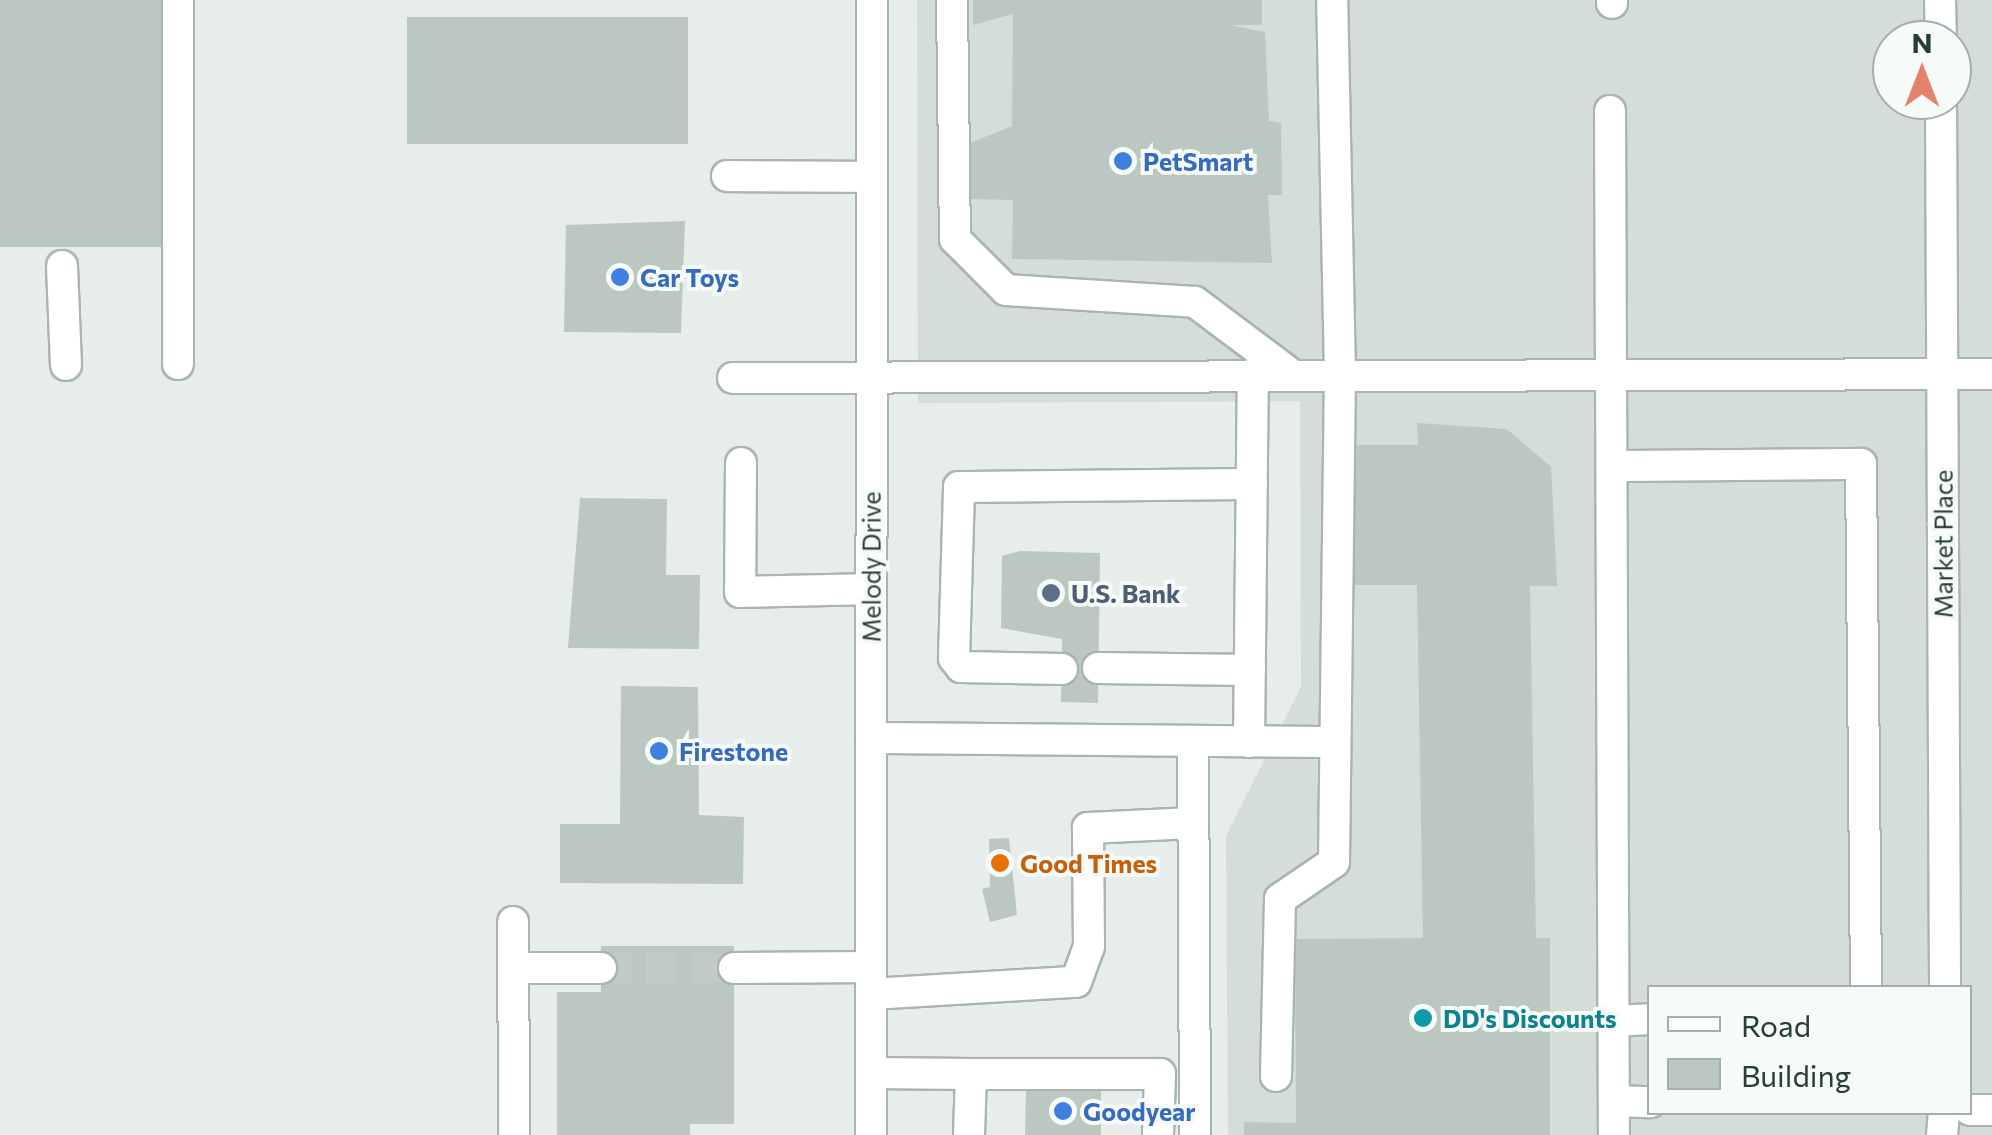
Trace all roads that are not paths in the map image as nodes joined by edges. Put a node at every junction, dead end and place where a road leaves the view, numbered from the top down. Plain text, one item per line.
1 (178, 0) edge
2 (872, 0) edge
3 (952, 0) edge
4 (1332, 0) edge
5 (1610, 111) dead end
6 (1941, 120) edge
7 (728, 176) dead end
8 (872, 177) junction
9 (62, 266) dead end
10 (178, 364) dead end
11 (66, 365) dead end
12 (1612, 372) junction
13 (872, 374) junction
14 (1253, 374) junction
15 (1290, 374) junction
16 (1340, 374) junction
17 (1943, 374) junction
18 (1992, 374) edge
19 (733, 378) dead end
20 (741, 463) dead end
21 (1612, 466) junction
22 (1252, 484) junction
23 (871, 588) junction
24 (1098, 668) dead end
25 (1062, 669) dead end
26 (1250, 670) junction
27 (871, 738) junction
28 (1192, 742) junction
29 (1249, 742) junction
30 (1335, 742) junction
31 (1193, 823) junction
32 (513, 922) dead end
33 (513, 968) junction
34 (602, 968) tunnel mouth
35 (734, 968) tunnel mouth
36 (871, 980) junction
37 (1866, 985) edge
38 (1944, 985) edge
39 (1647, 1019) edge
40 (1614, 1021) junction
41 (871, 1073) junction
42 (970, 1074) junction
43 (1276, 1076) dead end
44 (1614, 1101) junction
45 (1647, 1102) edge
46 (514, 1135) edge
47 (871, 1135) edge
48 (969, 1135) edge
49 (1158, 1135) edge
50 (1195, 1135) edge
51 (1614, 1135) edge

1 - 10 street
2 - 8 street, Melody Drive
3 - 15 street
4 - 16 street
5 - 12 street
6 - 17 street, Market Place
7 - 8 street
8 - 13 street, Melody Drive
9 - 11 street
12 - 16 street
12 - 17 street
12 - 21 street
13 - 14 street
13 - 19 street
13 - 23 street, Melody Drive
14 - 15 street
14 - 22 street
15 - 16 street
16 - 30 street
17 - 18 street
17 - 38 street, Market Place
20 - 23 street
21 - 37 street
21 - 40 street
22 - 25 street
22 - 26 street
23 - 27 street, Melody Drive
24 - 26 street
26 - 29 street
27 - 28 street
27 - 36 street, Melody Drive
28 - 29 street
28 - 31 street
29 - 30 street
30 - 43 street
31 - 36 street
31 - 50 street
32 - 33 street
33 - 34 street
33 - 46 street
35 - 36 street
36 - 41 street, Melody Drive
39 - 40 street
40 - 44 street
41 - 42 street
41 - 47 street, Melody Drive
42 - 48 street
42 - 49 street
44 - 45 street
44 - 51 street

